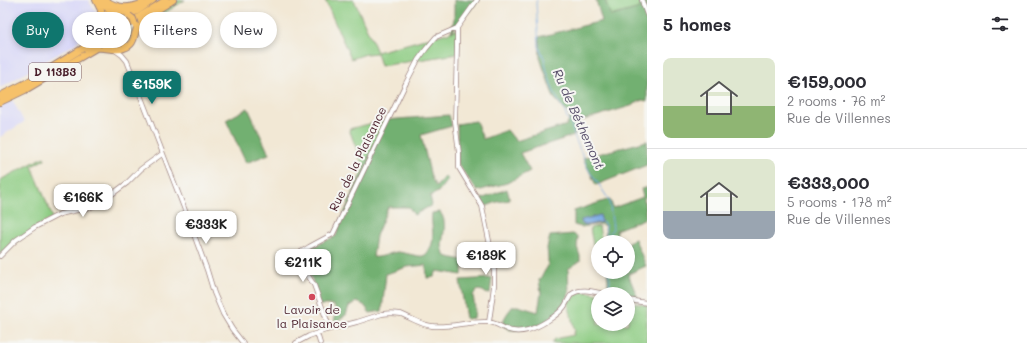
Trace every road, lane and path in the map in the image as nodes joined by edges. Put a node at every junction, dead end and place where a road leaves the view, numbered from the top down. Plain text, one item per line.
1 (96, 0) edge
2 (100, 0) edge
3 (105, 0) edge
4 (148, 0) edge
5 (154, 0) edge
6 (160, 0) edge
7 (166, 0) edge
8 (173, 0) edge
9 (477, 0) edge
10 (642, 0) edge
11 (116, 11) junction
12 (102, 12) edge
13 (113, 12) edge
14 (120, 12) edge
15 (131, 13) edge
16 (647, 15) edge
17 (131, 18) edge
18 (136, 28) junction
19 (457, 28) junction
20 (131, 42) edge
21 (77, 48) edge
22 (98, 48) edge
23 (110, 48) joint
24 (124, 48) edge
25 (127, 48) edge
26 (127, 62) junction
27 (0, 95) edge
28 (0, 101) edge
29 (162, 154) junction
30 (0, 256) edge
31 (591, 290) edge
32 (635, 301) edge
33 (647, 303) edge
34 (489, 322) junction
35 (330, 329) junction
36 (317, 333) junction
37 (242, 343) edge
38 (296, 343) edge
39 (320, 343) edge

1 - 12 main road
2 - 11 main road
3 - 4 main road
5 - 15 main road
6 - 27 main road
7 - 28 main road
8 - 18 main road
9 - 19 street, Rue de la Plaisance
10 - 16 street
11 - 13 main road
11 - 14 main road
17 - 18 main road, bridge
18 - 20 main road
19 - 34 street
19 - 35 street, Rue de la Plaisance
21 - 27 main road
22 - 28 main road, D 113B3
23 - 24 main road
23 - 26 street
25 - 26 street
26 - 29 street
29 - 30 street
29 - 37 street
31 - 34 street
32 - 33 street
34 - 35 street
35 - 36 street
36 - 38 street
36 - 39 street

